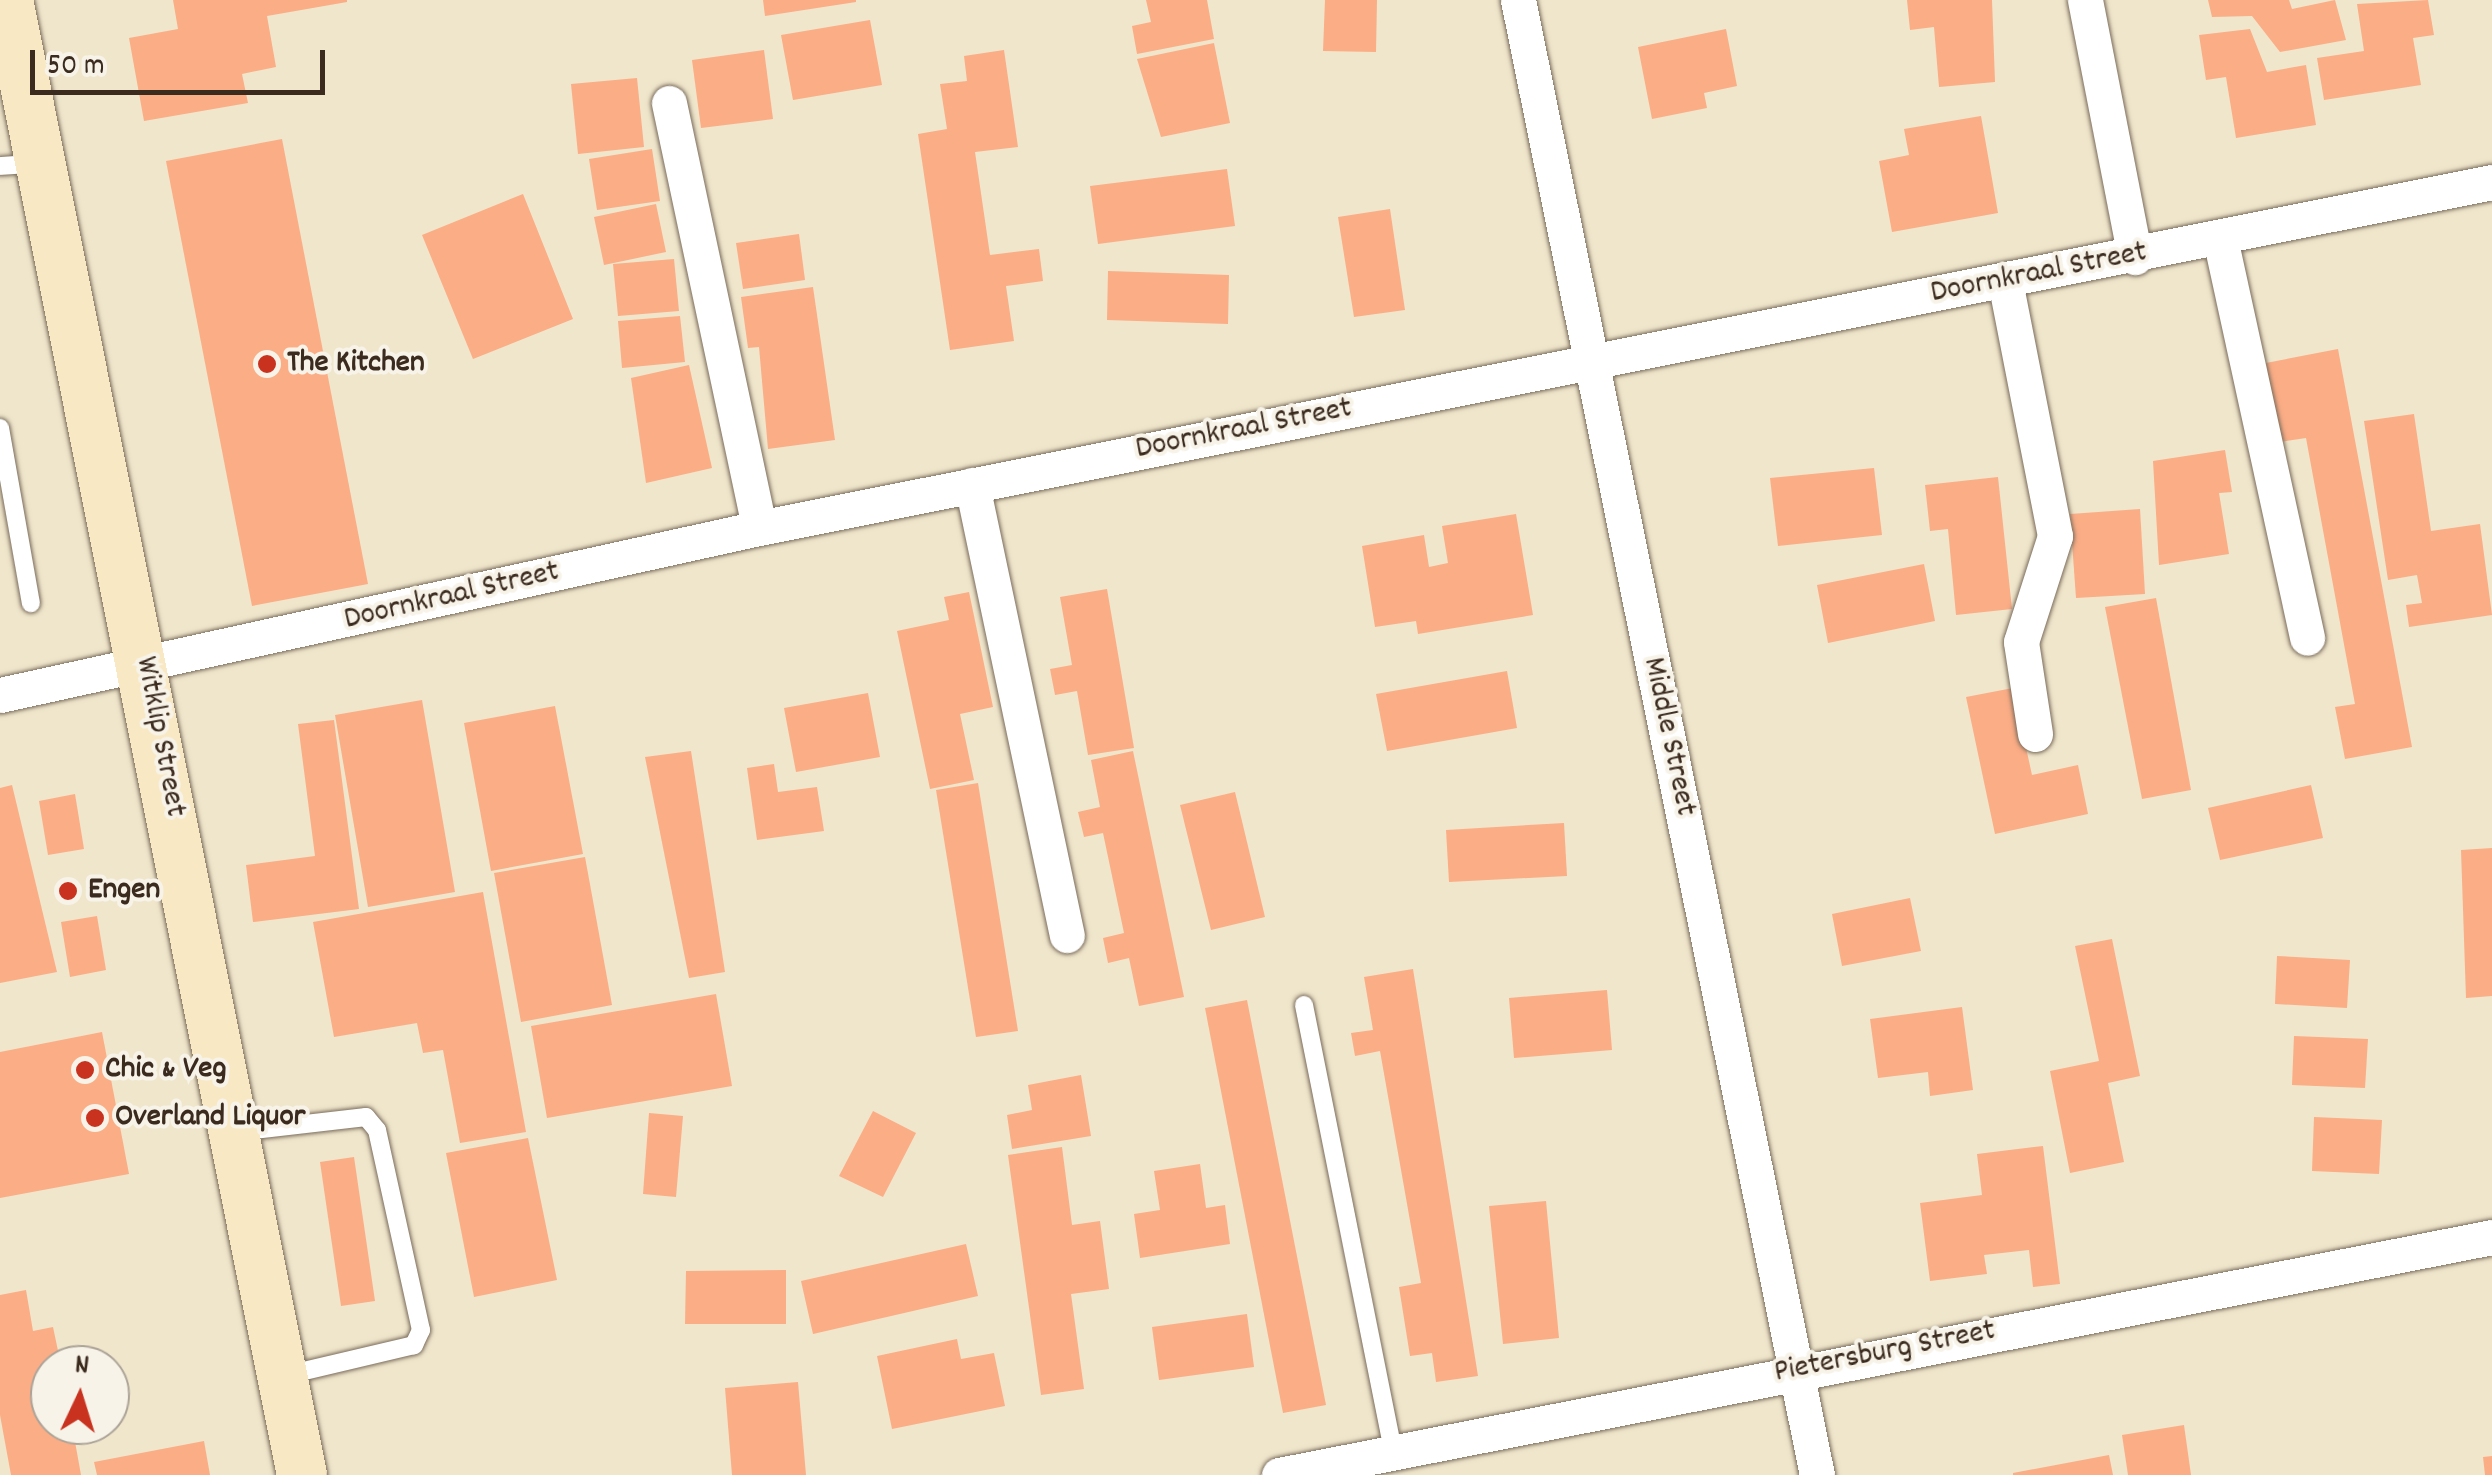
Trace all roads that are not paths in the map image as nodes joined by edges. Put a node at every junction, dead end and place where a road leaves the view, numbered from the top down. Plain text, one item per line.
1 (8, 0) edge
2 (1518, 0) edge
3 (2085, 0) edge
4 (669, 104) dead end
5 (21, 164) edge
6 (2492, 182) edge
7 (2220, 238) junction
8 (2135, 256) junction
9 (2005, 281) junction
10 (1591, 361) junction
11 (0, 428) edge
12 (972, 485) junction
13 (759, 528) junction
14 (31, 603) dead end
15 (2307, 638) dead end
16 (145, 666) junction
17 (0, 694) edge
18 (2035, 734) dead end
19 (1067, 935) dead end
20 (1304, 1005) dead end
21 (236, 1132) junction
22 (2492, 1237) edge
23 (1797, 1369) junction
24 (283, 1376) junction
25 (1393, 1451) junction
26 (302, 1475) edge
27 (1278, 1475) edge
28 (1817, 1475) edge

1 - 5 main road, Witklip Street
2 - 10 street, Middle Street
3 - 8 street
4 - 13 street
5 - 16 main road, Witklip Street
6 - 7 street, Doornkraal Street
7 - 8 street, Doornkraal Street
7 - 15 street
8 - 9 street, Doornkraal Street
9 - 10 street, Doornkraal Street
9 - 18 street
10 - 12 street, Doornkraal Street
10 - 23 street, Middle Street
11 - 14 lane
12 - 13 street, Doornkraal Street
12 - 19 street
13 - 16 street, Doornkraal Street
16 - 17 street, Doornkraal Street
16 - 21 main road, Witklip Street
20 - 25 lane
21 - 24 main road, Witklip Street
21 - 24 lane
22 - 23 street, Pietersburg Street
23 - 25 street, Pietersburg Street
23 - 28 street, Middle Street
24 - 26 main road, Witklip Street
25 - 27 street, Pietersburg Street

